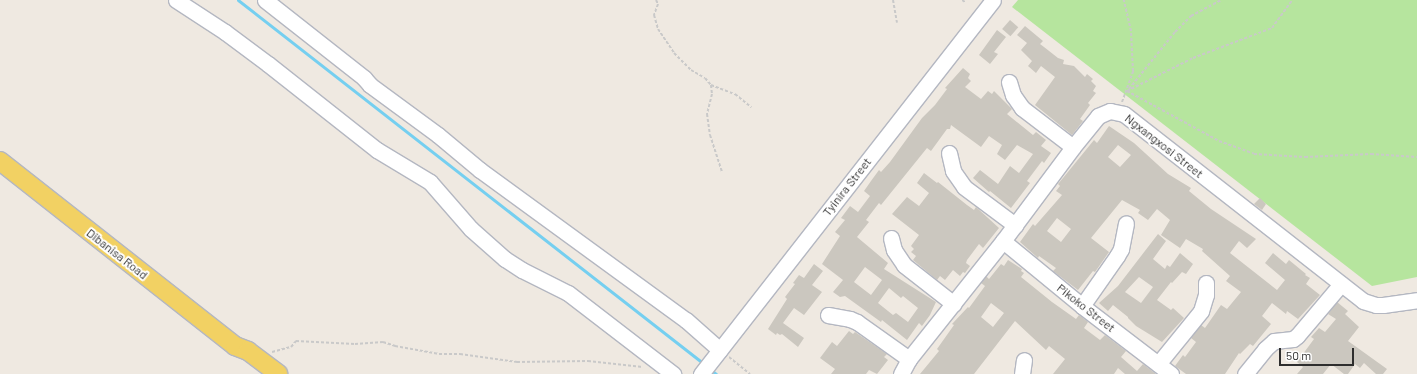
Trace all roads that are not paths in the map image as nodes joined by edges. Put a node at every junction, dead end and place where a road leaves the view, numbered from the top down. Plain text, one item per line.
1 (176, 0) edge
2 (264, 0) edge
3 (993, 0) edge
4 (1009, 82) dead end
5 (1073, 147) junction
6 (949, 153) dead end
7 (0, 161) edge
8 (1126, 223) dead end
9 (1015, 224) junction
10 (891, 238) dead end
11 (1003, 241) junction
12 (1206, 283) dead end
13 (1341, 284) junction
14 (1417, 300) edge
15 (954, 304) junction
16 (1082, 306) junction
17 (828, 316) dead end
18 (235, 346) junction
19 (717, 354) junction
20 (909, 360) junction
21 (1158, 364) junction
22 (263, 374) edge
23 (278, 374) edge
24 (673, 374) edge
25 (701, 374) edge
26 (901, 374) edge
27 (1171, 374) edge
28 (1245, 374) edge

1 - 24 street
2 - 19 street
3 - 19 street, Tyinira Street
4 - 5 street
5 - 9 street, Ngxangxosi Street
5 - 13 street, Ngxangxosi Street
6 - 9 street
7 - 18 main road, Dibanisa Road
8 - 16 street
9 - 11 street, Ngxangxosi Street
10 - 15 street
11 - 15 street, Ngxangxosi Street
11 - 16 street, Pikoko Street
12 - 21 street
13 - 14 street, Ngxangxosi Street
13 - 28 street
15 - 20 street, Ngxangxosi Street
16 - 21 street, Pikoko Street
17 - 20 street
18 - 22 main road, Dibanisa Road
18 - 23 main road, Dibanisa Road
19 - 25 street, Tyinira Street
20 - 26 street, Ngxangxosi Street
21 - 27 street, Pikoko Street

